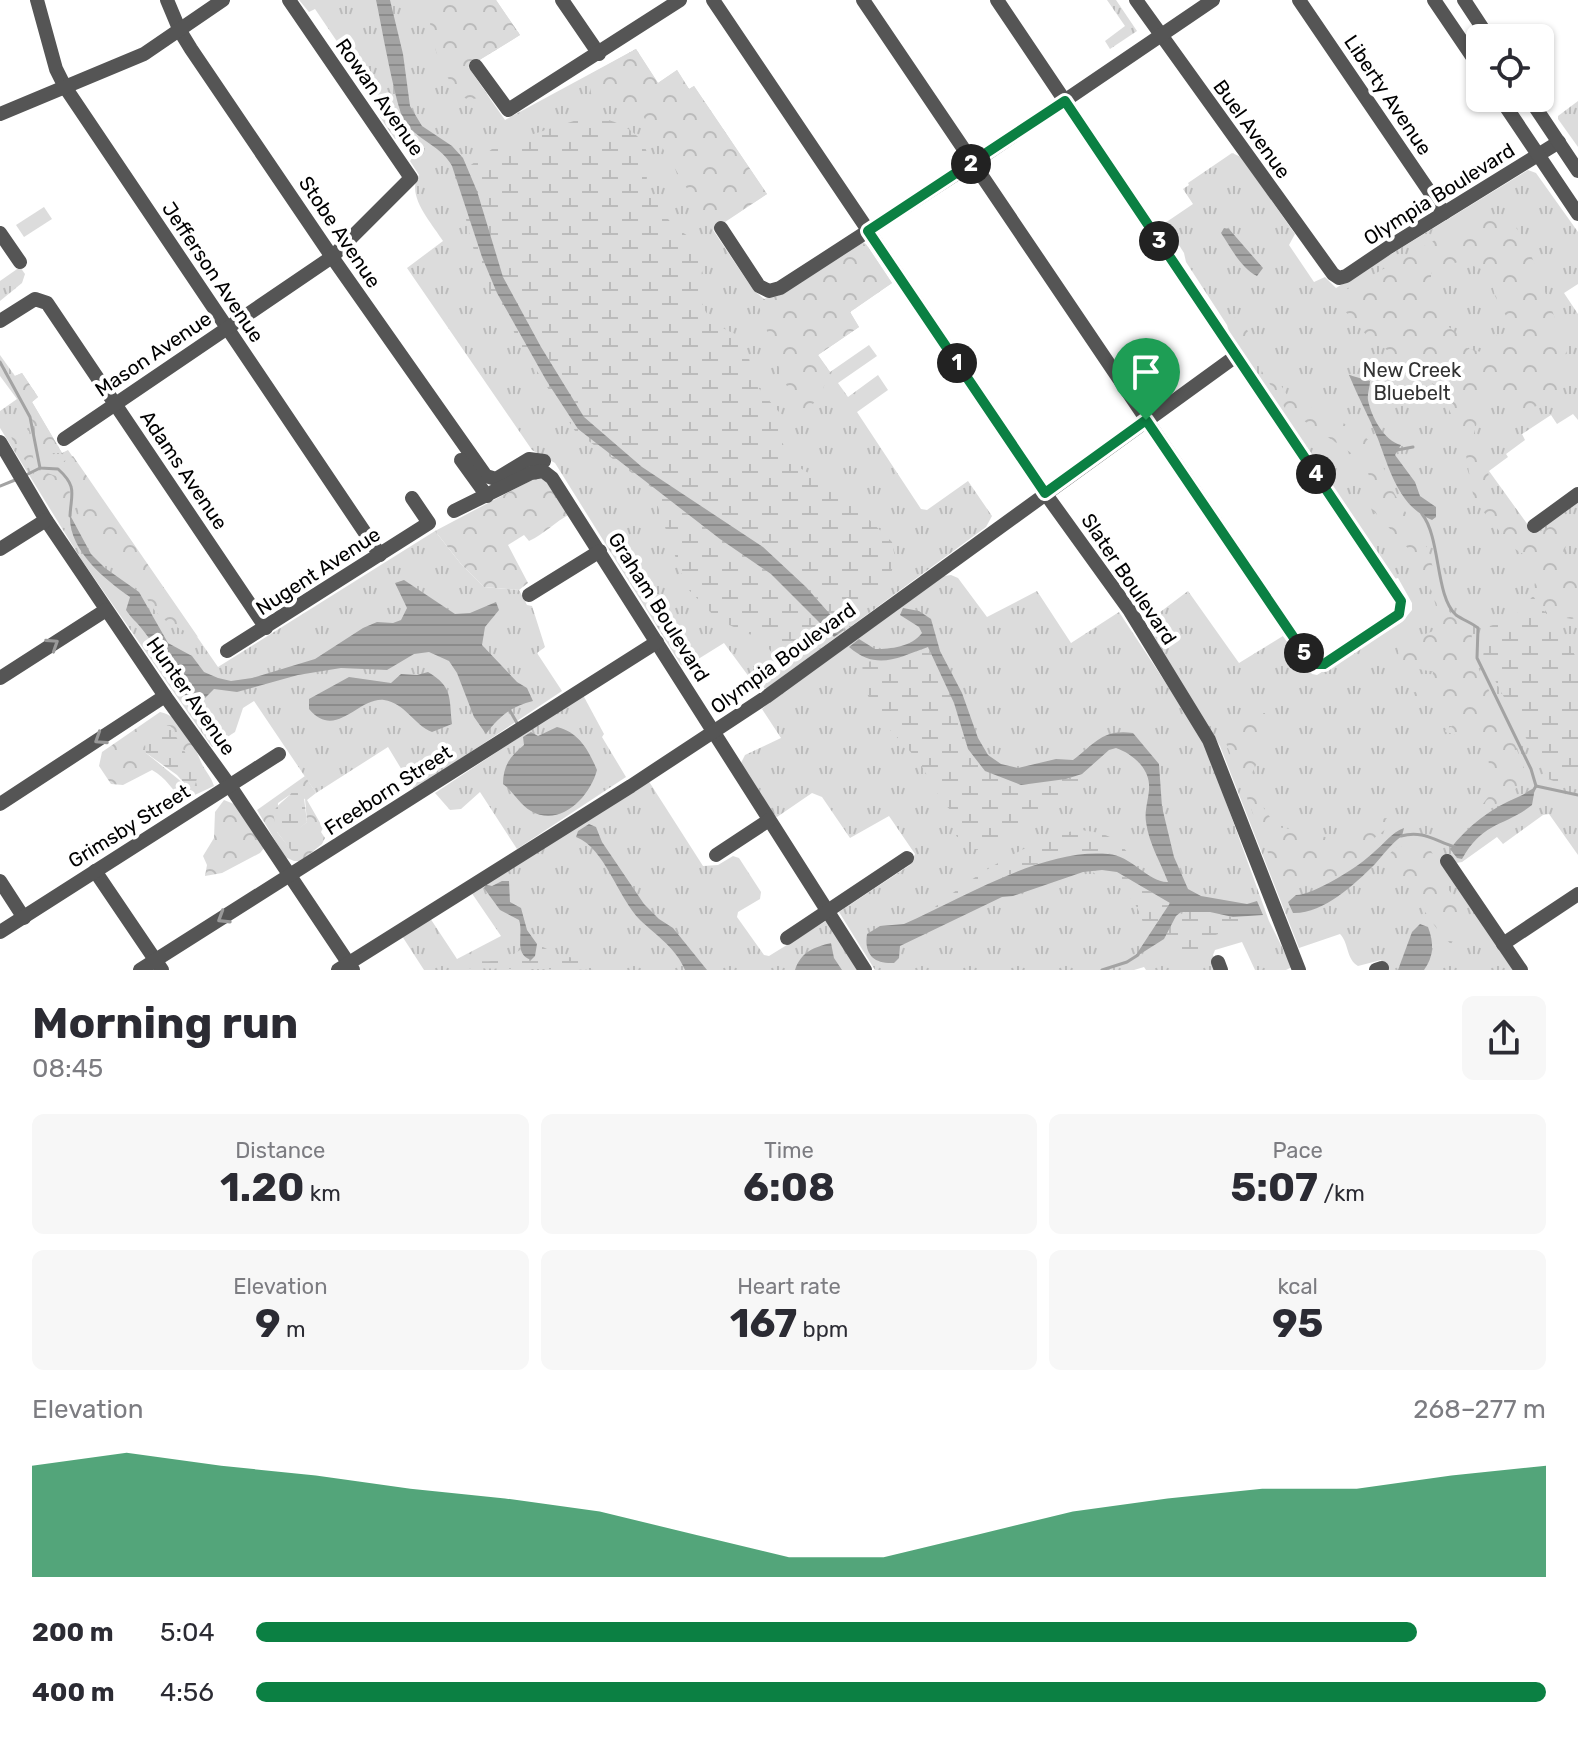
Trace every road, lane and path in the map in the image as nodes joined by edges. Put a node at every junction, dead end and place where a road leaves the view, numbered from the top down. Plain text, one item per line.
1 (37, 0) edge
2 (167, 0) edge
3 (223, 0) edge
4 (289, 0) edge
5 (562, 0) edge
6 (680, 0) edge
7 (713, 0) edge
8 (863, 0) edge
9 (997, 0) edge
10 (1136, 0) edge
11 (1213, 0) edge
12 (1299, 0) edge
13 (1434, 0) edge
14 (1464, 0) edge
15 (1480, 24) edge
16 (180, 31) junction
17 (1161, 36) junction
18 (1466, 47) edge
19 (599, 54) junction
20 (476, 66) dead end
21 (65, 87) junction
22 (1065, 101) junction
23 (1510, 112) edge
24 (1539, 112) edge
25 (0, 114) edge
26 (1559, 142) junction
27 (1539, 155) junction
28 (973, 163) junction
29 (1578, 171) edge
30 (411, 178) joint
31 (1444, 213) junction
32 (1578, 214) edge
33 (721, 228) dead end
34 (868, 231) junction
35 (0, 233) edge
36 (332, 257) junction
37 (20, 262) dead end
38 (1339, 278) joint
39 (0, 321) edge
40 (227, 328) junction
41 (1236, 356) junction
42 (115, 404) junction
43 (1146, 420) junction
44 (64, 439) dead end
45 (0, 442) edge
46 (461, 460) dead end
47 (544, 466) junction
48 (1045, 493) junction
49 (1578, 494) edge
50 (487, 496) junction
51 (412, 498) dead end
52 (454, 511) dead end
53 (46, 520) junction
54 (1534, 526) dead end
55 (0, 549) edge
56 (600, 551) junction
57 (380, 555) junction
58 (529, 595) dead end
59 (106, 610) junction
60 (266, 628) junction
61 (657, 642) junction
62 (227, 651) dead end
63 (0, 678) edge
64 (165, 696) junction
65 (714, 732) junction
66 (279, 754) dead end
67 (230, 786) junction
68 (0, 804) edge
69 (769, 820) junction
70 (716, 855) dead end
71 (907, 858) dead end
72 (1447, 861) dead end
73 (95, 871) junction
74 (290, 877) junction
75 (0, 881) edge
76 (1578, 894) edge
77 (829, 912) junction
78 (24, 918) junction
79 (0, 932) edge
80 (787, 938) dead end
81 (1503, 944) junction
82 (159, 965) edge
83 (346, 968) edge
84 (140, 970) edge
85 (865, 970) edge
86 (1299, 970) edge
87 (1521, 970) edge

1 - 21 street, Jefferson Avenue
2 - 16 street, Stobe Avenue
3 - 16 street
4 - 30 street, Rowan Avenue
5 - 19 street
6 - 19 street
7 - 34 street, Slater Boulevard
8 - 28 street
9 - 22 street
10 - 17 street, Buel Avenue
11 - 17 street
12 - 31 street, Liberty Avenue
13 - 18 street
14 - 15 street
16 - 21 street
16 - 36 street, Stobe Avenue
17 - 22 street
17 - 38 street, Buel Avenue
19 - 20 street
21 - 25 street
21 - 40 street, Jefferson Avenue
22 - 28 street
22 - 41 street
23 - 27 street
24 - 26 street
26 - 27 street, Olympia Boulevard
26 - 29 street
27 - 31 street, Olympia Boulevard
27 - 32 street
28 - 34 street
28 - 43 street
30 - 36 street, Mason Avenue
31 - 38 street, Olympia Boulevard
33 - 34 street
34 - 48 street, Slater Boulevard
35 - 37 street
36 - 40 street, Mason Avenue
36 - 47 street, Stobe Avenue
39 - 42 street, Adams Avenue
40 - 42 street, Mason Avenue
40 - 57 street, Jefferson Avenue
41 - 43 street, Olympia Boulevard
41 - 43 street
42 - 44 street, Mason Avenue
42 - 60 street, Adams Avenue
43 - 48 street, Olympia Boulevard
45 - 53 street, Hunter Avenue
46 - 50 street
47 - 50 street
47 - 56 street, Graham Boulevard
48 - 65 street, Olympia Boulevard
48 - 86 street, Slater Boulevard
49 - 54 street
50 - 52 street
51 - 57 street, Nugent Avenue
53 - 55 street
53 - 59 street, Hunter Avenue
56 - 58 street
56 - 61 street, Graham Boulevard
57 - 60 street, Nugent Avenue
63 -> 59 street
59 - 64 street, Hunter Avenue
60 - 62 street, Nugent Avenue
61 - 65 street, Graham Boulevard
61 - 74 street, Freeborn Street
64 - 67 street, Hunter Avenue
64 -> 68 street
65 - 69 street, Graham Boulevard
65 - 83 street, Olympia Boulevard
66 - 67 street, Grimsby Street
67 - 73 street, Grimsby Street
67 - 74 street, Hunter Avenue
69 - 70 street
69 - 77 street, Graham Boulevard
71 - 77 street
72 - 81 street
73 - 78 street, Grimsby Street
73 - 82 street
74 -> 82 street, Freeborn Street
74 - 83 street, Hunter Avenue
75 - 78 street
76 - 81 street
77 - 80 street
77 - 85 street, Graham Boulevard
78 - 79 street, Grimsby Street
81 - 87 street
82 - 84 street, Freeborn Street

